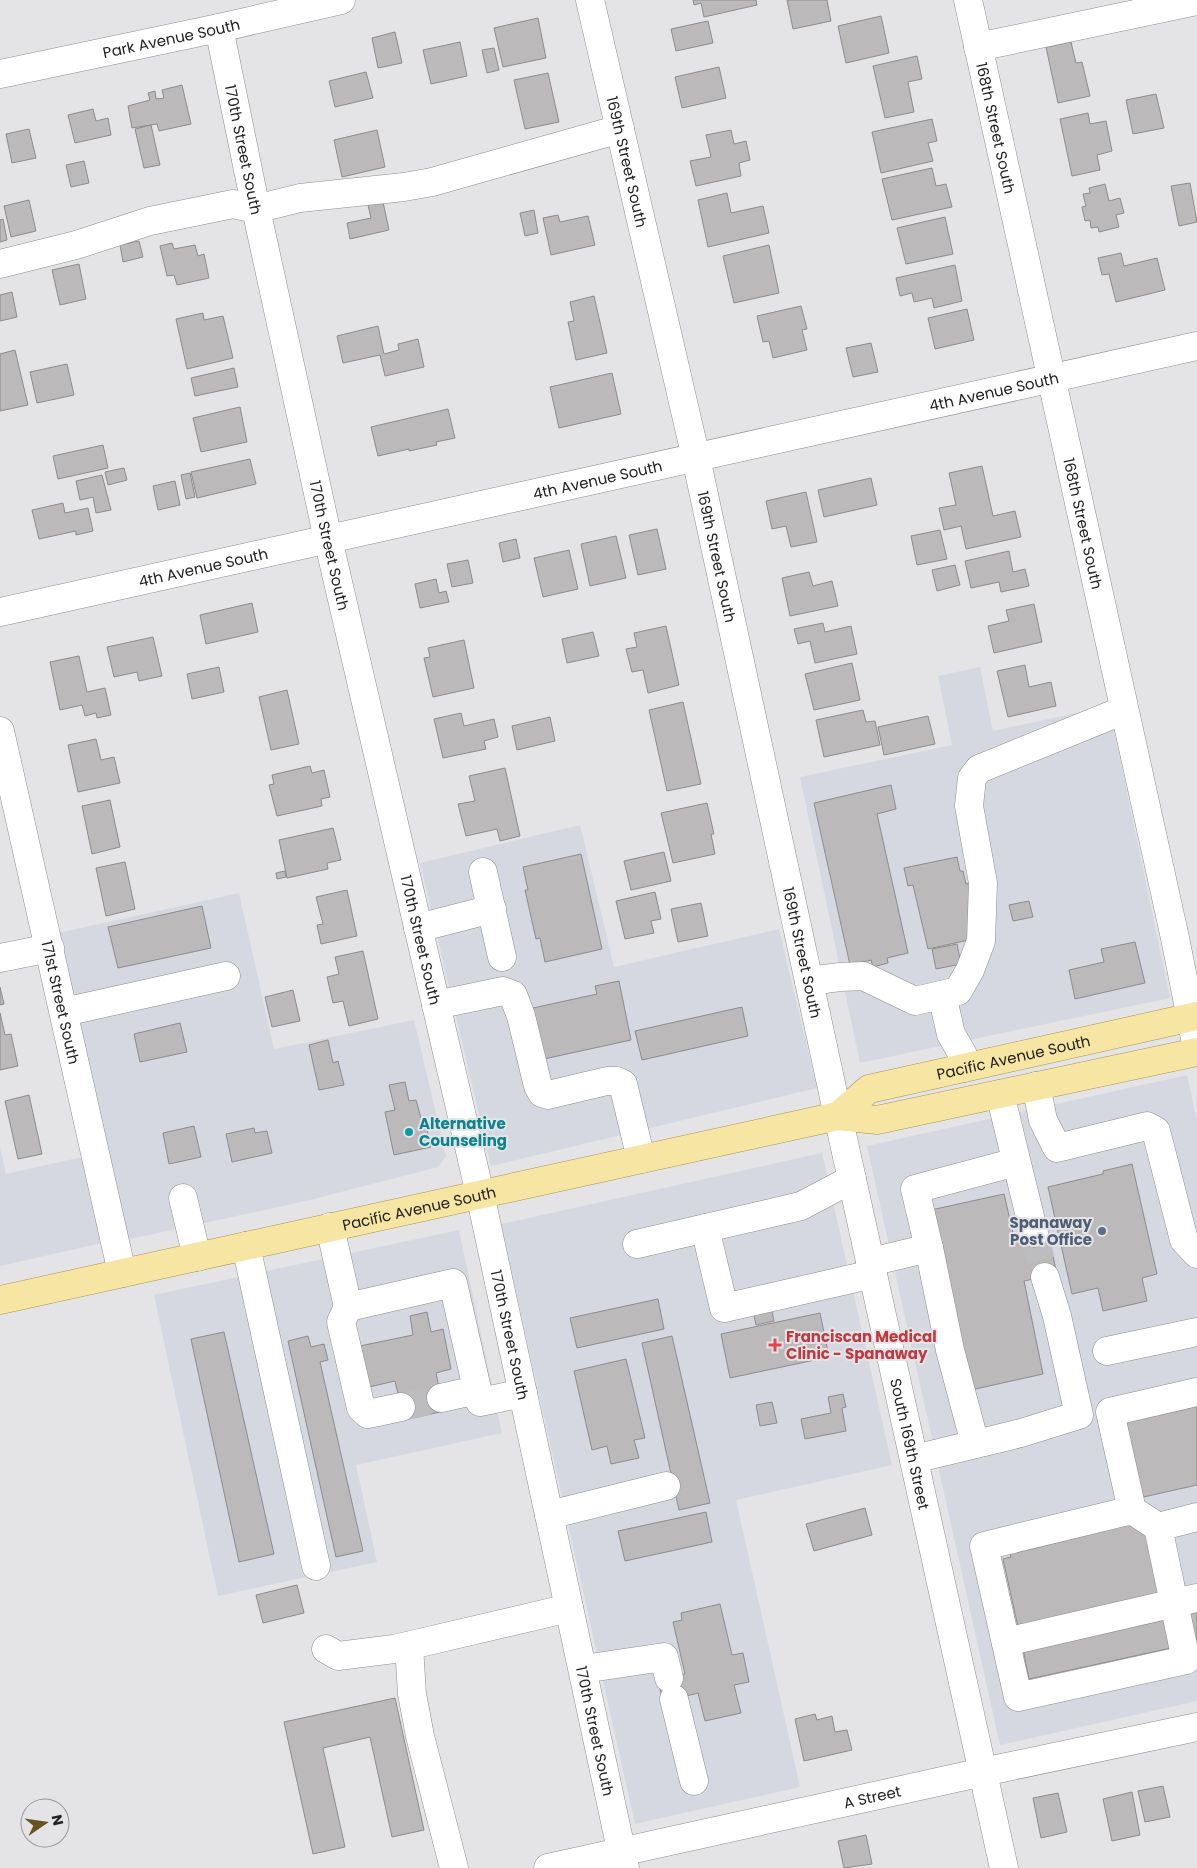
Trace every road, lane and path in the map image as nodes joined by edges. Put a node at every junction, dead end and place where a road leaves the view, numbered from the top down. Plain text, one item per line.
1 (341, 0) edge
2 (590, 0) edge
3 (968, 0) edge
4 (1197, 1) edge
5 (219, 28) junction
6 (978, 47) junction
7 (0, 74) edge
8 (620, 129) junction
9 (256, 209) junction
10 (0, 264) edge
11 (1197, 346) edge
12 (1051, 379) junction
13 (696, 458) junction
14 (328, 540) junction
15 (0, 612) edge
16 (1124, 710) junction
17 (0, 731) edge
18 (483, 872) dead end
19 (492, 909) junction
20 (418, 928) junction
21 (1186, 935) edge
22 (50, 948) junction
23 (502, 957) dead end
24 (0, 958) edge
25 (226, 976) dead end
26 (809, 981) junction
27 (942, 995) junction
28 (436, 1005) junction
29 (64, 1012) junction
30 (1193, 1017) edge
31 (1197, 1048) edge
32 (1197, 1052) edge
33 (964, 1068) junction
34 (1036, 1086) junction
35 (1000, 1094) junction
36 (838, 1116) junction
37 (641, 1159) junction
38 (1016, 1162) junction
39 (852, 1179) junction
40 (480, 1194) junction
41 (183, 1198) dead end
42 (330, 1228) junction
43 (705, 1228) junction
44 (1034, 1233) tunnel mouth
45 (637, 1244) dead end
46 (246, 1246) junction
47 (929, 1248) junction
48 (1197, 1254) edge
49 (196, 1257) junction
50 (871, 1268) junction
51 (122, 1273) junction
52 (1045, 1277) tunnel mouth
53 (0, 1300) edge
54 (348, 1307) junction
55 (1197, 1332) edge
56 (1107, 1351) dead end
57 (477, 1390) junction
58 (1197, 1392) edge
59 (523, 1393) junction
60 (442, 1398) tunnel mouth
61 (401, 1407) tunnel mouth
62 (975, 1444) junction
63 (914, 1459) junction
64 (666, 1486) dead end
65 (1132, 1510) junction
66 (549, 1515) junction
67 (1197, 1517) edge
68 (1158, 1526) junction
69 (316, 1566) dead end
70 (1186, 1601) edge
71 (569, 1608) junction
72 (1006, 1642) junction
73 (408, 1646) junction
74 (326, 1649) dead end
75 (1192, 1659) edge
76 (583, 1669) junction
77 (1197, 1727) edge
78 (983, 1772) junction
79 (694, 1782) dead end
80 (624, 1860) edge
81 (454, 1868) edge
82 (548, 1868) edge
83 (1004, 1868) edge

1 - 5 street, Park Avenue South
2 - 8 street, 169th Street South
3 - 6 street, 168th Street South
4 - 6 street
5 - 7 street, Park Avenue South
5 - 9 street, 170th Street South
6 - 12 street, 168th Street South
8 - 9 street
8 - 13 street, 169th Street South
9 - 10 street
9 - 14 street, 170th Street South
11 - 12 street, 4th Avenue South
12 - 13 street, 4th Avenue South
12 - 16 street, 168th Street South
13 - 14 street, 4th Avenue South
13 - 26 street, 169th Street South
14 - 15 street, 4th Avenue South
14 - 20 street, 170th Street South
16 - 21 street, 168th Street South
16 - 27 street
17 - 22 street, 171st Street South
18 - 19 street
19 - 20 street
19 - 23 street
20 - 28 street, 170th Street South
21 - 30 street, 168th Street South
22 - 24 street
22 - 29 street, 171st Street South
25 - 29 street
26 - 27 street
26 - 36 street, 169th Street South
27 - 33 street
28 - 37 street
28 - 40 street, 170th Street South
29 - 51 street, 171st Street South
30 - 31 street, 168th Street South
30 - 33 main road, Pacific Avenue South
32 - 34 main road, Pacific Avenue South
33 - 36 main road, Pacific Avenue South
34 - 35 main road, Pacific Avenue South
34 - 48 street
35 - 36 main road, Pacific Avenue South
35 - 38 street
36 - 37 main road, Pacific Avenue South
36 - 39 street, South 169th Street
37 - 40 main road, Pacific Avenue South
38 - 44 street
38 - 47 street
39 - 43 street
39 - 50 street, South 169th Street
40 - 42 main road, Pacific Avenue South
40 - 59 street, 170th Street South
41 - 49 street
42 - 46 main road, Pacific Avenue South
42 - 54 street
43 - 45 street
43 - 50 street
46 - 49 main road, Pacific Avenue South
46 - 69 street
47 - 50 street
47 - 62 street
49 - 51 main road, Pacific Avenue South
50 - 63 street, South 169th Street
51 - 53 main road, Pacific Avenue South
52 - 62 street
54 - 57 street
54 - 61 street
55 - 56 street
57 - 59 street
57 - 60 street
58 - 65 street
59 - 66 street, 170th Street South
62 - 63 street
63 - 78 street, South 169th Street
64 - 66 street
65 - 68 street
65 - 72 street
66 - 71 street, 170th Street South
67 - 68 street
68 - 70 street
70 - 72 street
70 - 75 street
71 - 73 street
71 - 76 street, 170th Street South
72 - 75 street
73 - 74 street
73 - 81 street
76 - 79 street
76 - 80 street, 170th Street South
77 - 78 street, A Street
78 - 80 street, A Street
78 - 83 street, South 169th Street
80 - 82 street, A Street

